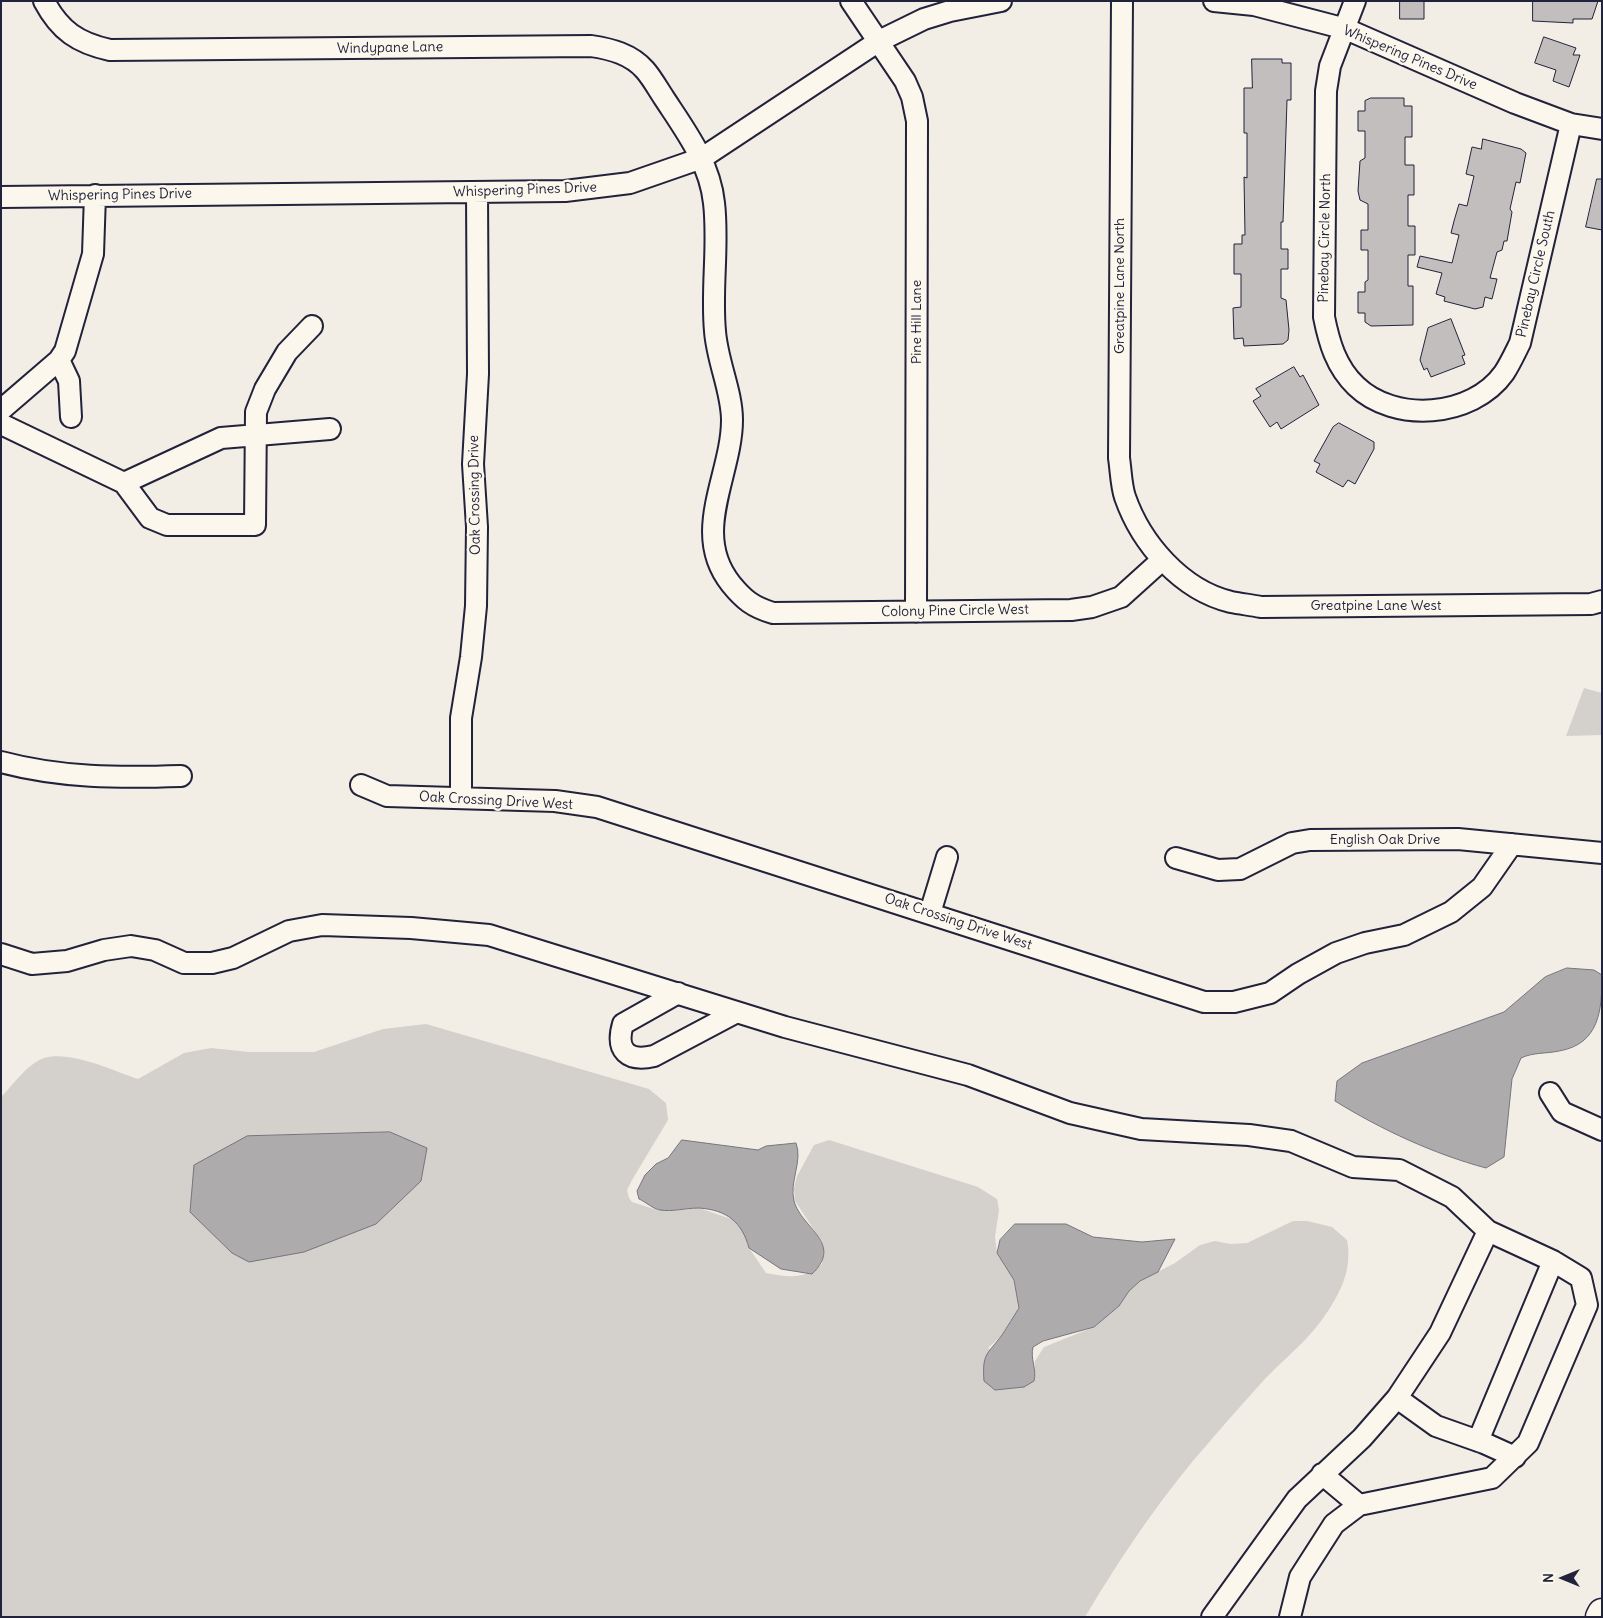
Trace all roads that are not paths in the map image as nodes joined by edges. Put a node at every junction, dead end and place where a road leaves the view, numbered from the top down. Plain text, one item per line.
1 (44, 1) edge
2 (851, 1) edge
3 (1001, 1) edge
4 (1122, 1) edge
5 (1214, 1) edge
6 (1355, 1) edge
7 (1346, 29) junction
8 (879, 41) junction
9 (1571, 124) junction
10 (1602, 129) edge
11 (702, 158) junction
12 (476, 192) junction
13 (95, 195) junction
14 (1, 196) edge
15 (312, 326) dead end
16 (59, 360) junction
17 (1406, 409) joint
18 (1, 410) edge
19 (71, 417) dead end
20 (1, 424) edge
21 (330, 429) dead end
22 (256, 434) junction
23 (124, 483) junction
24 (1162, 560) junction
25 (738, 593) joint
26 (1602, 601) edge
27 (916, 612) junction
28 (1, 762) edge
29 (181, 776) dead end
30 (361, 785) dead end
31 (461, 798) junction
32 (1512, 844) junction
33 (1602, 852) edge
34 (947, 857) dead end
35 (1176, 858) dead end
36 (930, 913) junction
37 (1, 954) edge
38 (678, 993) junction
39 (738, 1012) junction
40 (1550, 1093) dead end
41 (1602, 1130) edge
42 (1488, 1232) junction
43 (1553, 1261) junction
44 (1397, 1398) junction
45 (1478, 1441) junction
46 (1515, 1458) junction
47 (1322, 1474) junction
48 (1359, 1505) junction
49 (1602, 1613) edge
50 (1212, 1617) edge
51 (1290, 1617) edge
52 (1600, 1617) edge

1 - 11 street, Windypane Lane
2 - 8 street, Pine Hill Lane
3 - 8 street, Whispering Pines Drive
4 - 24 street, Greatpine Lane North
5 - 7 street, Whispering Pines Drive
6 - 7 street, Pinebay Circle North
7 - 9 street, Whispering Pines Drive
7 - 17 street, Pinebay Circle North
8 - 11 street, Whispering Pines Drive
8 - 27 street, Pine Hill Lane
9 - 10 street, Whispering Pines Drive
9 - 17 street, Pinebay Circle South
11 - 12 street, Whispering Pines Drive
11 - 25 street, Windypane Lane
12 - 13 street, Whispering Pines Drive
12 - 31 street, Oak Crossing Drive
13 - 14 street, Whispering Pines Drive
13 - 16 street
15 - 22 street
16 - 18 street
16 - 19 street
20 - 23 street
21 - 22 street
22 - 23 street
22 - 23 street
24 - 26 street, Greatpine Lane West
24 - 27 street, Colony Pine Circle West
25 - 27 street, Colony Pine Circle West
28 - 29 street
30 - 31 street, Oak Crossing Drive West
31 - 36 street, Oak Crossing Drive West
32 - 33 street, English Oak Drive
32 - 35 street, English Oak Drive
32 - 36 street, Oak Crossing Drive West
34 - 36 street
37 - 38 street
38 - 39 street
38 - 39 street
39 - 42 street
40 - 41 street
42 - 43 street
42 - 44 street
43 - 45 street
43 - 46 street
44 - 45 street
44 - 47 street
45 - 46 street
46 - 48 street
47 - 48 street
47 - 50 street
48 - 51 street
49 - 52 highway

